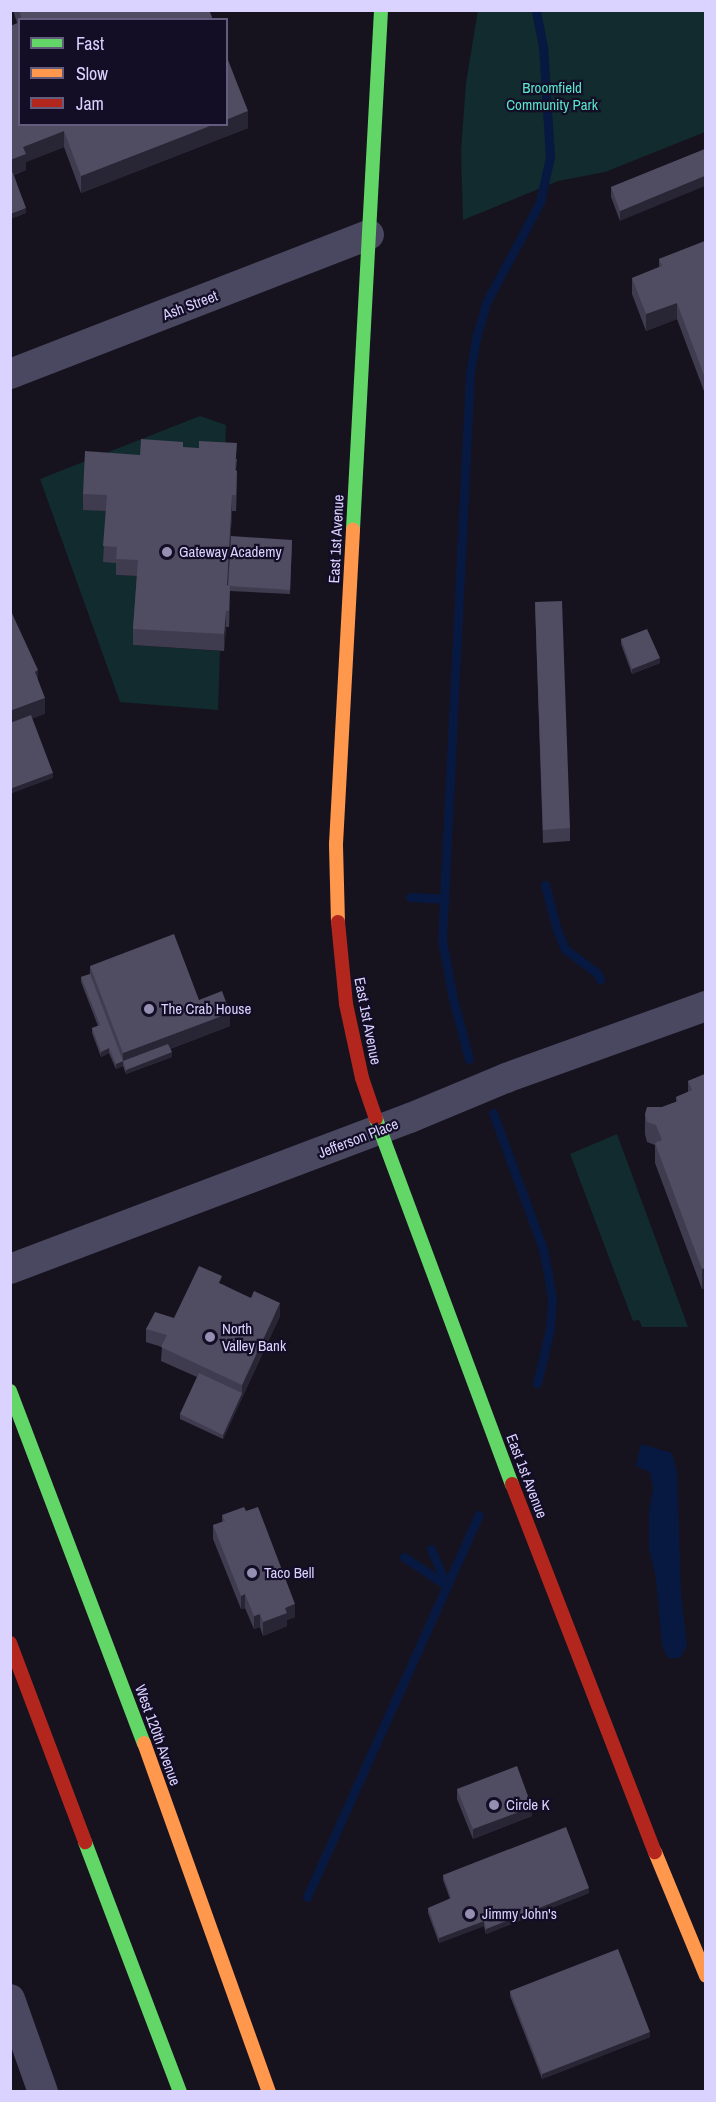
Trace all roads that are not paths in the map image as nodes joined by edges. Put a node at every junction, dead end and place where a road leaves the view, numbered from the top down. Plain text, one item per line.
1 (381, 10) edge
2 (369, 236) junction
3 (10, 374) edge
4 (705, 1006) edge
5 (380, 1130) junction
6 (10, 1269) edge
7 (10, 1391) edge
8 (10, 1643) edge
9 (705, 1976) edge
10 (10, 1999) edge
11 (43, 2091) edge
12 (180, 2091) edge
13 (269, 2091) edge

1 - 2 street, East 1st Avenue
2 - 3 street, Ash Street
2 - 5 street, East 1st Avenue
4 - 5 street, Jefferson Place
5 - 6 street, Jefferson Place
5 - 9 street, East 1st Avenue
7 - 13 street, West 120th Avenue
8 - 12 street
10 - 11 street

